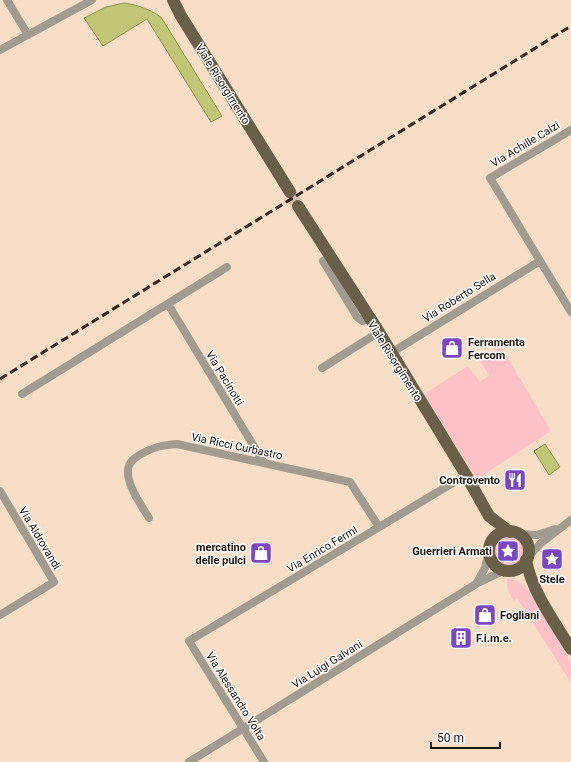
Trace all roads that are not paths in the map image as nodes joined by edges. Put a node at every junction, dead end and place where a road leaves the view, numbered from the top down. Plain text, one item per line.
1 (7, 0) edge
2 (92, 0) edge
3 (167, 0) edge
4 (173, 0) edge
5 (181, 16) junction
6 (28, 35) junction
7 (0, 50) edge
8 (571, 130) edge
9 (290, 192) tunnel mouth
10 (298, 206) tunnel mouth
11 (323, 261) dead end
12 (540, 261) junction
13 (228, 267) dead end
14 (168, 304) junction
15 (571, 312) edge
16 (370, 319) junction
17 (379, 332) junction
18 (391, 353) junction
19 (322, 368) dead end
20 (22, 394) dead end
21 (264, 463) junction
22 (466, 475) junction
23 (0, 491) edge
24 (489, 516) junction
25 (149, 518) dead end
26 (571, 520) edge
27 (562, 526) junction
28 (379, 527) junction
29 (513, 533) junction
30 (490, 547) junction
31 (527, 559) junction
32 (507, 571) junction
33 (476, 584) junction
34 (538, 593) junction
35 (0, 615) edge
36 (189, 641) joint
37 (571, 649) edge
38 (244, 729) junction
39 (189, 762) edge
40 (264, 762) edge

1 - 6 street
2 - 6 street
3 - 5 main road, Viale Risorgimento
4 - 5 main road, Viale Risorgimento
5 - 9 main road, Viale Risorgimento
6 - 7 street
8 - 12 street, Via Achille Calzi
10 - 16 main road, Viale Risorgimento
11 - 16 street
12 - 15 street
12 - 18 street, Via Roberto Sella
13 - 14 street
14 - 20 street
14 - 21 street, Via Pacinotti
16 - 17 main road, Viale Risorgimento
17 - 18 main road, Viale Risorgimento
17 - 19 street
18 - 22 main road, Viale Risorgimento
21 - 25 street, Via Ricci Curbastro
21 - 28 street, Via Ricci Curbastro
22 - 24 main road, Viale Risorgimento
22 - 28 street, Via Enrico Fermi
23 - 35 street, Via Aldrovandi
24 - 29 main road, Viale Risorgimento
24 - 30 main road, Viale Risorgimento
26 - 27 street
27 - 29 street
27 - 31 street
28 - 36 street, Via Enrico Fermi
29 - 30 main road
29 - 31 main road
30 - 32 main road
30 - 33 street, Via Luigi Galvani
31 - 32 main road
31 - 34 main road
32 - 33 street, Via Luigi Galvani
32 - 34 main road
33 - 38 street, Via Luigi Galvani
34 - 37 main road
36 - 38 street, Via Alessandro Volta
38 - 39 street, Via Luigi Galvani
38 - 40 street, Via Alessandro Volta

